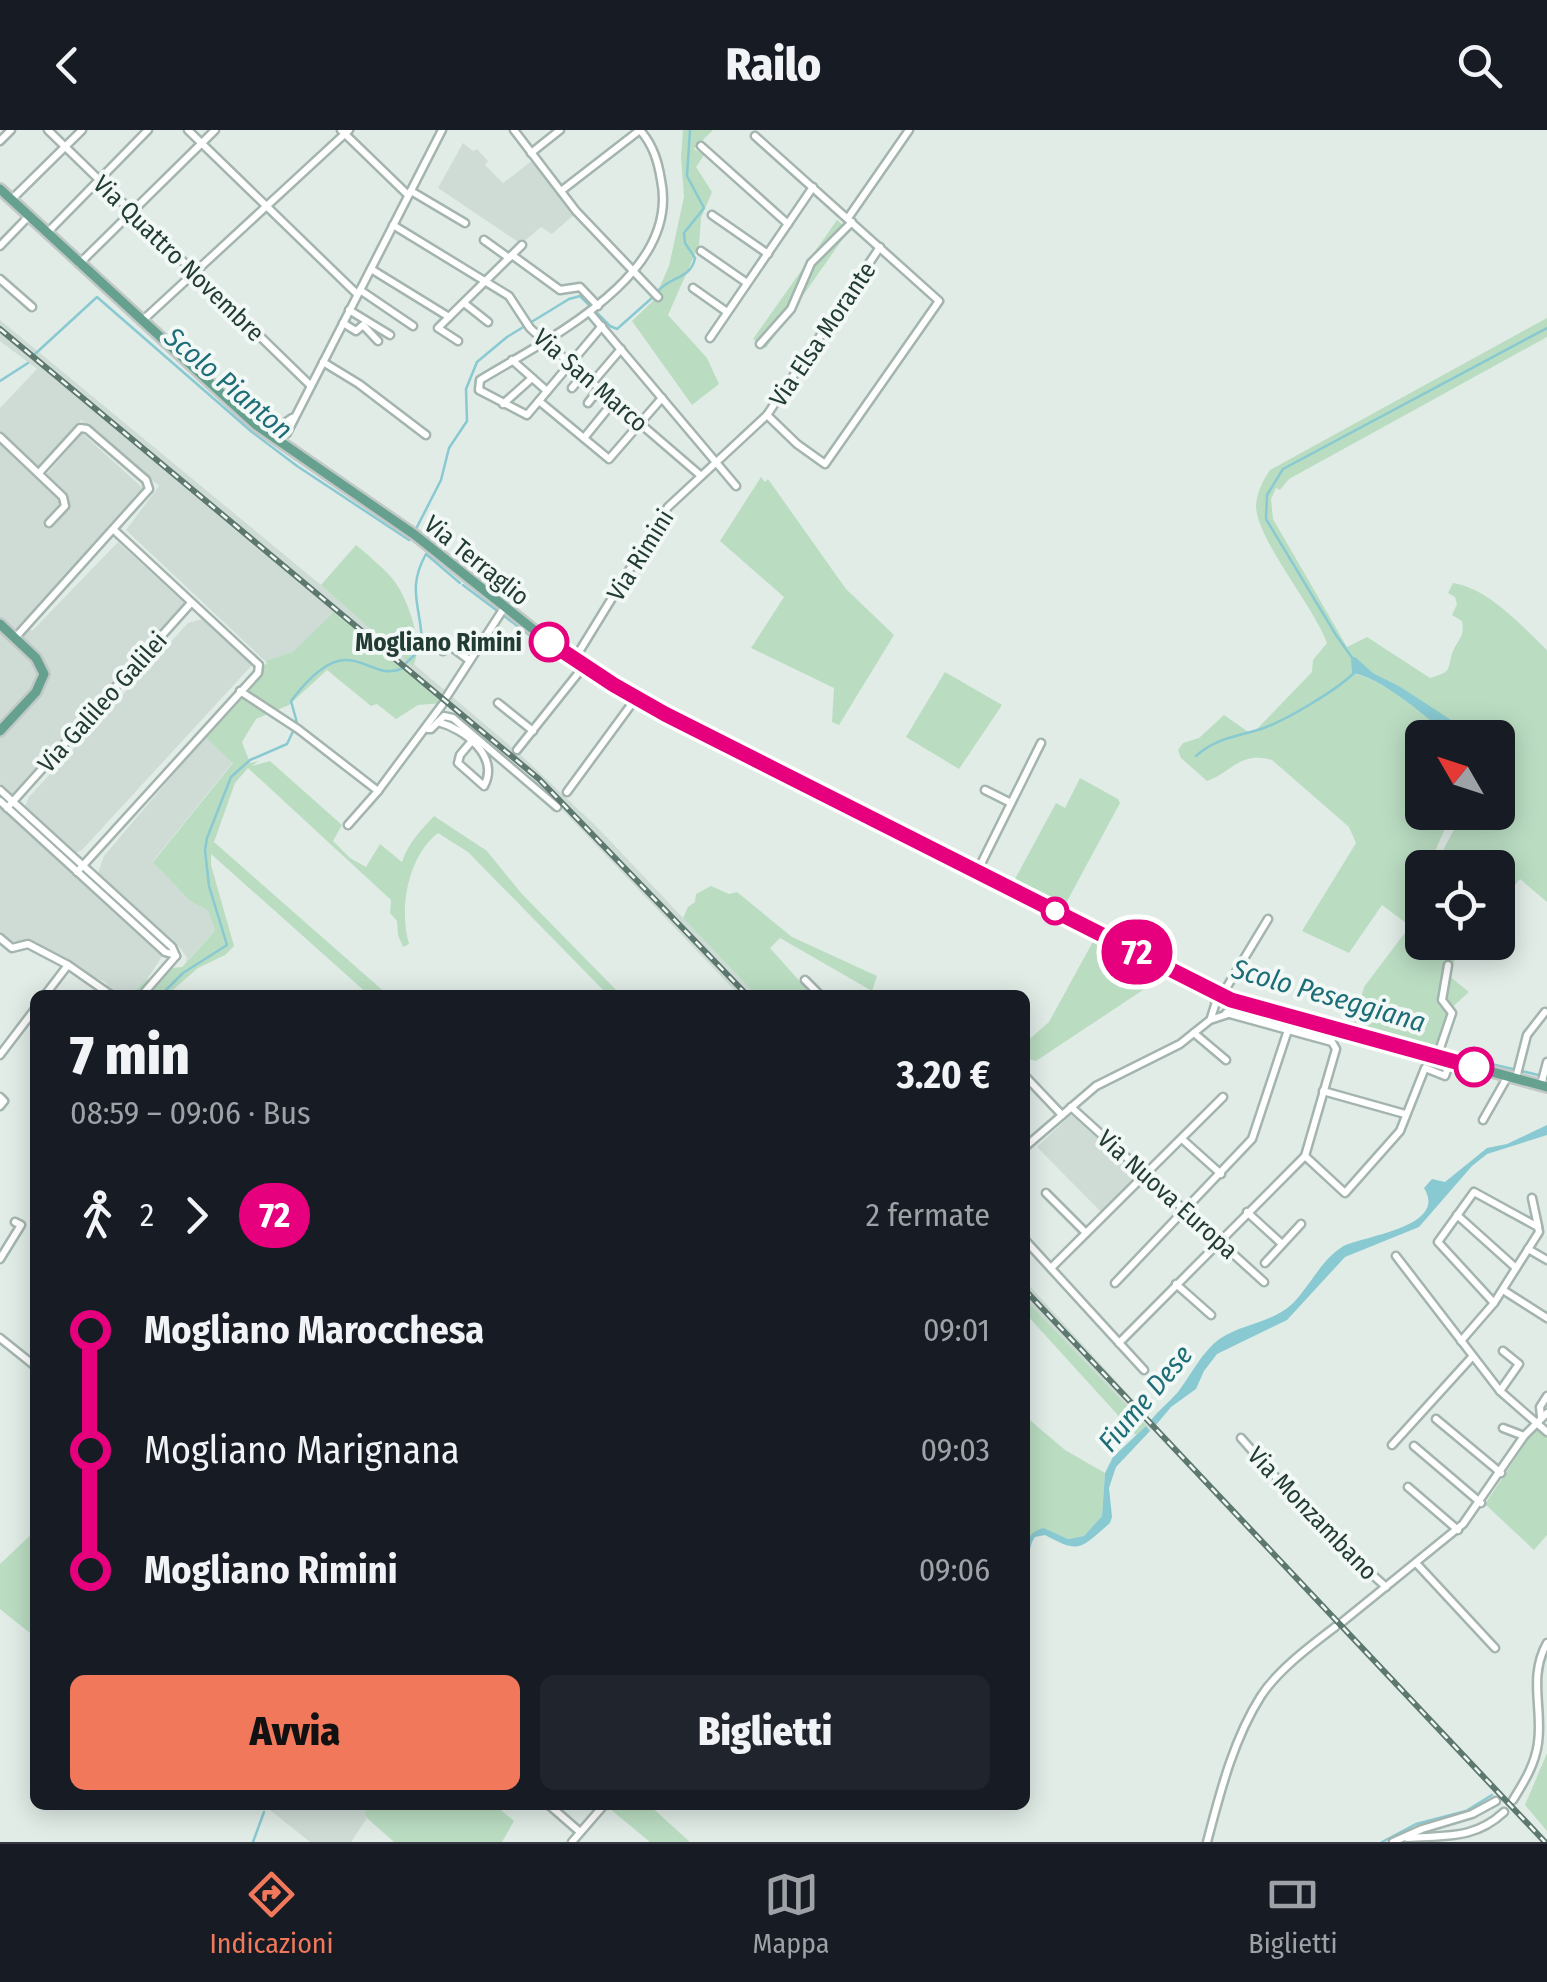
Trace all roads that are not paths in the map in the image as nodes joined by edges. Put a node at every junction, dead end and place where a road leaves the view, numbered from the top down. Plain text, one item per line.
1 (10, 130) edge
2 (48, 130) edge
3 (82, 130) edge
4 (148, 130) edge
5 (188, 130) edge
6 (214, 130) edge
7 (442, 130) edge
8 (526, 130) edge
9 (560, 130) edge
10 (640, 130) edge
11 (909, 130) edge
12 (345, 131) edge
13 (516, 133) edge
14 (755, 136) dead end
15 (0, 141) edge
16 (201, 143) junction
17 (701, 146) dead end
18 (65, 148) junction
19 (532, 153) junction
20 (98, 179) junction
21 (813, 187) junction
22 (0, 190) edge
23 (561, 191) junction
24 (410, 193) junction
25 (15, 197) junction
26 (266, 206) junction
27 (131, 212) junction
28 (712, 215) dead end
29 (28, 216) junction
30 (850, 220) junction
31 (465, 223) dead end
32 (788, 224) junction
33 (393, 225) junction
34 (46, 234) junction
35 (484, 240) dead end
36 (522, 245) dead end
37 (0, 246) edge
38 (880, 247) junction
39 (701, 251) dead end
40 (768, 254) junction
41 (510, 256) junction
42 (78, 265) junction
43 (371, 269) junction
44 (194, 272) junction
45 (634, 272) junction
46 (0, 279) edge
47 (487, 280) junction
48 (748, 283) junction
49 (693, 288) dead end
50 (359, 292) junction
51 (655, 294) dead end
52 (464, 303) junction
53 (32, 307) dead end
54 (594, 309) junction
55 (349, 310) junction
56 (727, 312) junction
57 (450, 318) junction
58 (141, 322) junction
59 (488, 322) dead end
60 (343, 323) junction
61 (413, 326) dead end
62 (602, 326) junction
63 (390, 335) dead end
64 (710, 338) dead end
65 (543, 340) junction
66 (378, 341) dead end
67 (458, 341) dead end
68 (760, 344) dead end
69 (621, 349) junction
70 (512, 360) junction
71 (323, 362) junction
72 (569, 364) junction
73 (583, 375) junction
74 (532, 378) junction
75 (592, 383) junction
76 (310, 386) junction
77 (572, 388) dead end
78 (600, 389) junction
79 (548, 391) junction
80 (662, 398) junction
81 (539, 401) junction
82 (614, 401) junction
83 (588, 402) dead end
84 (503, 404) junction
85 (296, 413) junction
86 (765, 418) junction
87 (639, 423) junction
88 (256, 426) junction
89 (279, 427) junction
90 (287, 433) junction
91 (426, 435) dead end
92 (0, 437) edge
93 (584, 438) junction
94 (275, 440) junction
95 (296, 454) junction
96 (717, 461) junction
97 (39, 473) junction
98 (700, 475) junction
99 (736, 486) dead end
100 (49, 523) dead end
101 (114, 530) junction
102 (191, 603) junction
103 (500, 612) junction
104 (0, 624) edge
105 (15, 638) junction
106 (443, 651) dead end
107 (469, 660) junction
108 (579, 667) junction
109 (240, 692) junction
110 (447, 696) dead end
111 (633, 702) junction
112 (498, 703) dead end
113 (442, 705) dead end
114 (438, 722) junction
115 (426, 729) junction
116 (0, 731) edge
117 (533, 731) junction
118 (470, 742) junction
119 (1041, 743) dead end
120 (517, 750) dead end
121 (0, 790) edge
122 (986, 790) dead end
123 (378, 792) junction
124 (567, 792) dead end
125 (0, 801) edge
126 (1010, 803) junction
127 (10, 804) junction
128 (558, 807) dead end
129 (348, 825) dead end
130 (80, 869) junction
131 (977, 872) junction
132 (1268, 919) dead end
133 (0, 938) edge
134 (1448, 965) dead end
135 (68, 966) junction
136 (805, 980) dead end
137 (1209, 989) junction
138 (50, 990) edge
139 (104, 990) edge
140 (146, 990) edge
141 (815, 990) edge
142 (1226, 993) junction
143 (1249, 1007) junction
144 (1545, 1012) edge
145 (1226, 1013) junction
146 (30, 1016) edge
147 (1211, 1017) junction
148 (1288, 1030) junction
149 (1194, 1033) junction
150 (1439, 1052) junction
151 (0, 1055) edge
152 (1226, 1060) dead end
153 (1547, 1062) edge
154 (1449, 1063) junction
155 (1515, 1074) junction
156 (1030, 1081) edge
157 (1544, 1081) edge
158 (1323, 1091) junction
159 (0, 1097) edge
160 (1223, 1097) dead end
161 (0, 1106) edge
162 (1071, 1107) junction
163 (1062, 1114) junction
164 (1405, 1114) junction
165 (1483, 1120) dead end
166 (1182, 1138) junction
167 (1030, 1143) edge
168 (1305, 1156) junction
169 (1145, 1173) junction
170 (1220, 1174) junction
171 (1046, 1193) dead end
172 (1532, 1198) dead end
173 (1187, 1211) junction
174 (1247, 1212) junction
175 (1456, 1215) junction
176 (15, 1222) dead end
177 (1301, 1224) dead end
178 (1538, 1227) junction
179 (1086, 1233) junction
180 (1218, 1240) junction
181 (1282, 1244) junction
182 (1030, 1245) edge
183 (1528, 1248) junction
184 (1396, 1256) dead end
185 (0, 1259) edge
186 (1547, 1260) edge
187 (1266, 1263) dead end
188 (1051, 1268) junction
189 (1516, 1268) junction
190 (1264, 1282) dead end
191 (1116, 1283) dead end
192 (1176, 1284) junction
193 (1502, 1290) junction
194 (1494, 1303) junction
195 (1211, 1316) dead end
196 (1547, 1318) edge
197 (0, 1338) edge
198 (1461, 1341) junction
199 (1119, 1343) junction
200 (1504, 1351) dead end
201 (1472, 1356) junction
202 (30, 1362) edge
203 (1144, 1370) dead end
204 (1500, 1391) junction
205 (1547, 1396) edge
206 (1541, 1418) edge
207 (1436, 1419) dead end
208 (1503, 1428) dead end
209 (1547, 1432) edge
210 (1524, 1436) junction
211 (1241, 1438) dead end
212 (1392, 1445) dead end
213 (1414, 1446) dead end
214 (1501, 1473) junction
215 (1408, 1487) dead end
216 (1481, 1502) junction
217 (1458, 1530) junction
218 (1416, 1563) junction
219 (1386, 1587) junction
220 (1547, 1643) edge
221 (1496, 1648) dead end
222 (1512, 1800) dead end
223 (1496, 1801) dead end
224 (555, 1810) edge
225 (600, 1810) edge
226 (1504, 1812) dead end
227 (1430, 1826) junction
228 (580, 1832) junction
229 (1431, 1837) junction
230 (1398, 1840) edge
231 (572, 1842) edge
232 (1206, 1842) edge

1 - 15 street
2 - 18 street, Via Quattro Novembre
3 - 18 street
4 - 20 street
5 - 16 street
6 - 16 street
7 - 24 street
8 - 13 street
9 - 19 street
10 - 23 street
10 - 45 street
11 - 30 street
12 - 24 street
12 - 26 street
13 - 19 street
14 - 21 street
16 - 26 street
16 - 27 street
17 - 32 street
18 - 20 street, Via Quattro Novembre
18 - 25 street
19 - 23 street
20 - 27 street, Via Quattro Novembre
20 - 34 street
21 - 30 street
21 - 32 street
22 - 25 main road, Via Terraglio
23 - 45 street
24 - 31 street
24 - 33 street
25 - 29 main road, Via Terraglio
26 - 44 street
26 - 50 street
27 - 42 street
27 - 44 street, Via Quattro Novembre
28 - 40 street
29 - 34 main road, Via Terraglio
29 - 37 street
30 - 38 street
30 - 68 street
32 - 40 street
33 - 43 street
33 - 47 street, Via San Marco
34 - 42 main road, Via Terraglio
35 - 41 street, Via San Marco
36 - 41 street
38 - 86 street, Via Elsa Morante
38 - 86 street
39 - 48 street
40 - 48 street
41 - 47 street
41 - 54 street, Via San Marco
42 - 58 main road, Via Terraglio
43 - 50 street
43 - 57 street
44 - 58 street
44 - 76 street, Via Quattro Novembre
45 - 51 street
45 - 54 street
46 - 53 street
47 - 52 street
47 - 65 street, Via San Marco
48 - 56 street
49 - 56 street
50 - 55 street
50 - 61 street
52 - 57 street
52 - 59 street
54 - 62 street
54 - 65 street
55 - 60 street
55 - 63 street
56 - 64 street
57 - 67 street
58 - 88 main road, Via Terraglio
60 - 66 street
60 - 71 street
62 - 69 street
62 - 72 street
65 - 70 street
65 - 72 street, Via San Marco
69 - 75 street
69 - 80 street
70 - 74 street
70 - 84 street
71 - 76 street
71 - 91 street
72 - 73 street, Via San Marco
72 - 79 street
73 - 75 street, Via San Marco
73 - 77 street
74 - 79 street
74 - 84 street
75 - 78 street, Via San Marco
76 - 85 street
78 - 82 street, Via San Marco
78 - 83 street
79 - 81 street
80 - 87 street
80 - 96 street
81 - 84 street
81 - 93 street
82 - 87 street, Via San Marco
82 - 93 street
85 - 89 street
85 - 90 street
86 - 96 street, Via Rimini
87 - 93 street
87 - 98 street, Via San Marco
88 - 89 street
88 - 94 main road, Via Terraglio
89 - 94 street
90 - 94 street
90 - 95 street
92 - 97 street
94 - 95 main road, Via Terraglio
95 - 103 main road, Via Terraglio
96 - 98 street, Via Rimini
96 - 99 street
97 - 100 street
97 - 101 street
98 - 108 street, Via Rimini
101 - 102 street
101 - 105 street
102 - 109 street
102 - 127 street, Via Galileo Galilei
103 - 107 street
103 - 108 main road, Via Terraglio
104 - 105 main road
105 - 116 main road
106 - 107 street
107 - 110 street
108 - 111 main road, Via Terraglio
108 - 117 street, Via Rimini
109 - 123 street
109 - 130 street
111 - 124 street
111 - 131 main road, Via Terraglio
112 - 117 street
113 - 115 street
114 - 115 street
114 - 118 street
114 - 128 street
115 - 123 street
117 - 120 street, Via Rimini
118 - 118 street
119 - 126 street
121 - 127 street
122 - 126 street
123 - 129 street
125 - 127 street
126 - 131 street
127 - 130 street
130 - 140 street
131 - 137 main road, Via Terraglio
132 - 142 street
133 - 135 street
134 - 150 street
135 - 138 street
135 - 139 street
136 - 141 street
137 - 142 main road, Via Terraglio
137 - 147 street
142 - 143 main road, Via Terraglio
142 - 145 street
142 - 147 street
143 - 145 street
143 - 150 main road, Via Terraglio
144 - 155 street
145 - 147 street
145 - 148 street
146 - 151 street
147 - 149 street
148 - 158 street
148 - 170 street
149 - 152 street
149 - 162 street
150 - 154 main road, Via Terraglio
153 - 157 street
154 - 155 main road, Via Terraglio
154 - 164 street
155 - 157 main road, Via Terraglio
155 - 165 street
156 - 163 street
158 - 164 street
158 - 168 street
159 - 161 street
160 - 166 street
162 - 163 street
162 - 169 street, Via Nuova Europa
163 - 167 street
164 - 168 street
166 - 169 street
166 - 170 street
168 - 174 street
169 - 173 street, Via Nuova Europa
169 - 179 street
170 - 173 street
171 - 179 street
172 - 178 street
173 - 180 street, Via Nuova Europa
173 - 191 street
174 - 180 street
174 - 181 street
175 - 178 street
175 - 189 street
175 - 194 street
176 - 185 street
177 - 181 street
178 - 183 street
179 - 188 street
180 - 190 street, Via Nuova Europa
180 - 192 street
181 - 187 street
182 - 188 street
183 - 186 street
183 - 189 street
184 - 198 street
188 - 199 street
189 - 193 street
192 - 195 street
192 - 199 street
193 - 194 street
193 - 196 street
194 - 198 street
197 - 202 street
198 - 201 street
199 - 203 street
200 - 204 street
201 - 204 street
201 - 212 street
204 - 206 street
205 - 206 street
206 - 209 street
206 - 210 street
207 - 214 street
208 - 210 street
210 - 214 street
211 - 219 street, Via Monzambano
213 - 216 street
214 - 216 street
215 - 217 street
216 - 217 street
217 - 218 street
218 - 219 street
218 - 221 street
219 - 232 street
220 - 222 street
223 - 227 street
224 - 228 street
225 - 228 street
226 - 229 street
227 - 229 street
227 - 230 street
228 - 231 street
229 - 230 street

